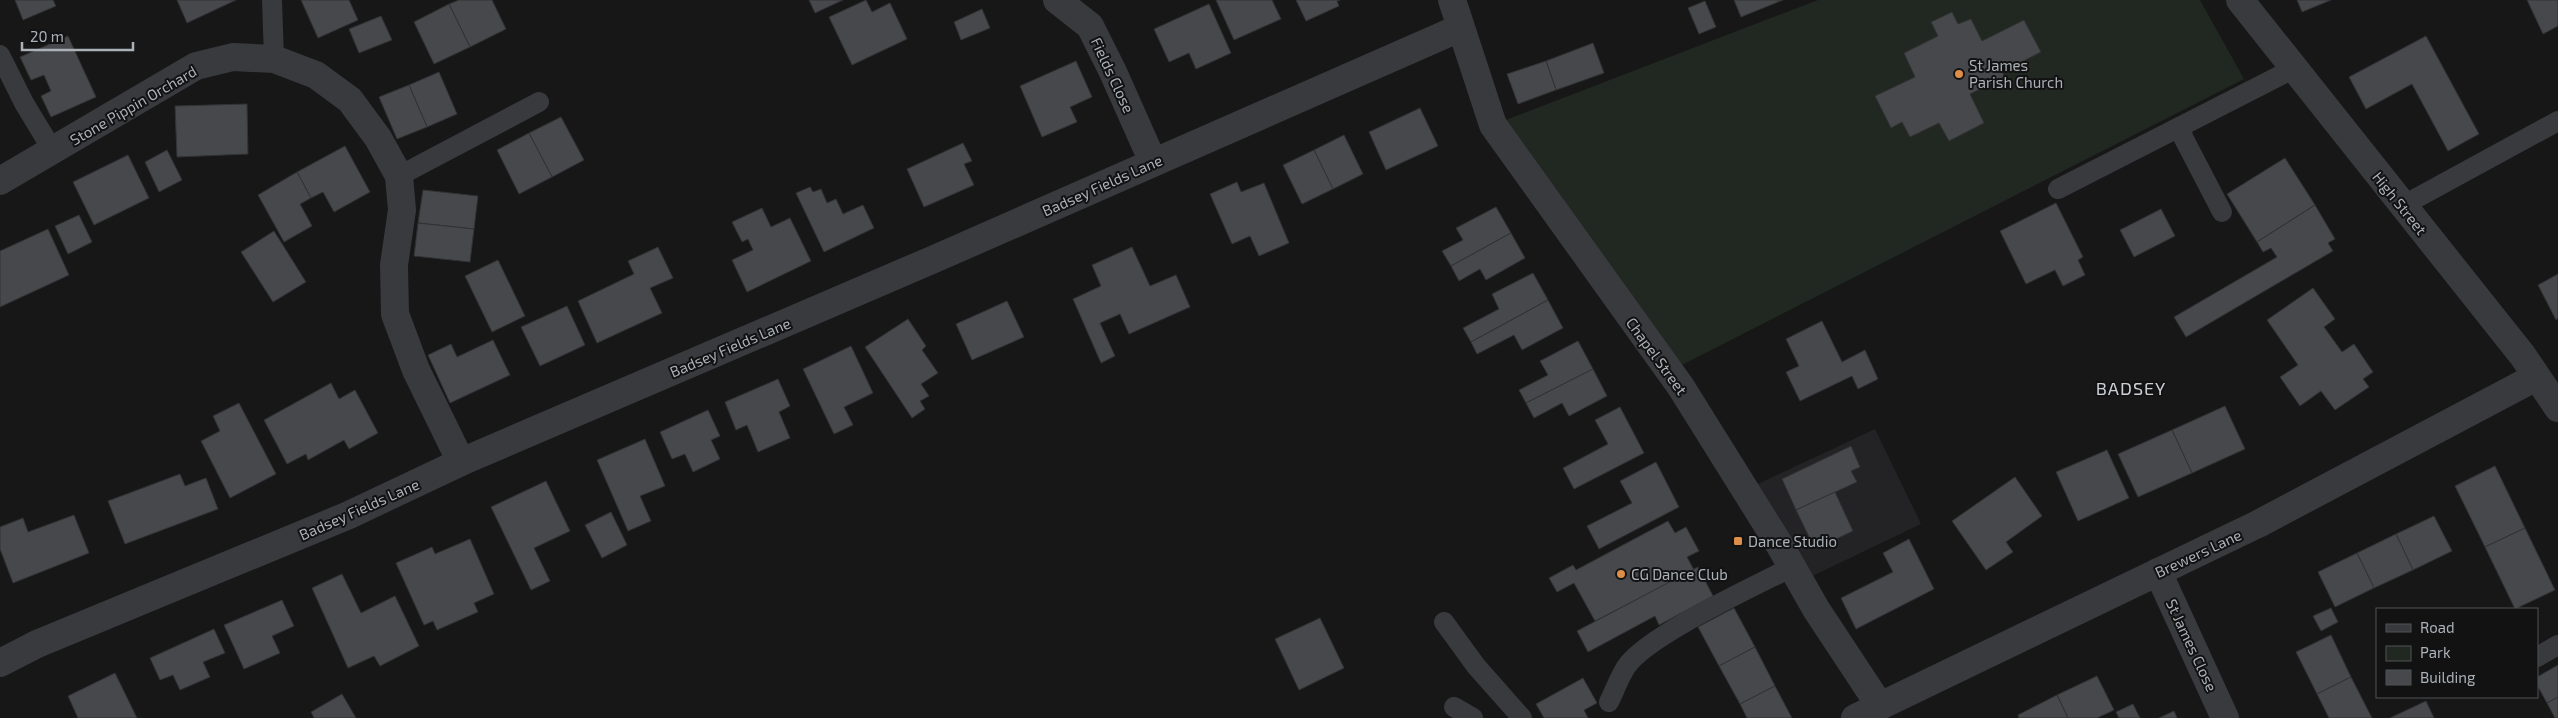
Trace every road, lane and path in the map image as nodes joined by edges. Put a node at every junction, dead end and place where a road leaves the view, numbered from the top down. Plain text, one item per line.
1 (272, 0) edge
2 (1057, 0) edge
3 (1452, 0) edge
4 (2240, 0) edge
5 (1460, 28) junction
6 (0, 55) edge
7 (274, 60) junction
8 (2293, 69) junction
9 (539, 102) dead end
10 (2558, 121) edge
11 (2181, 126) junction
12 (53, 151) junction
13 (1153, 162) junction
14 (399, 176) junction
15 (0, 181) edge
16 (2058, 189) dead end
17 (2402, 206) junction
18 (2222, 212) dead end
19 (2536, 378) junction
20 (2558, 408) edge
21 (461, 462) junction
22 (1792, 567) junction
23 (2158, 572) junction
24 (1444, 622) dead end
25 (2558, 645) edge
26 (2538, 656) edge
27 (0, 663) edge
28 (1610, 702) dead end
29 (1880, 706) junction
30 (1454, 707) dead end
31 (1473, 718) edge
32 (1522, 718) edge
33 (1855, 718) edge
34 (2225, 718) edge

1 - 7 lane
2 - 13 street, Fields Close
3 - 5 street, Chapel Street
4 - 8 street, High Street
5 - 13 street, Badsey Fields Lane
5 - 22 street, Chapel Street
6 - 12 lane, Stone Pippin Orchard
7 - 12 street, Stone Pippin Orchard
7 - 14 street, Stone Pippin Orchard
8 - 11 lane
8 - 17 street, High Street
9 - 14 lane
10 - 17 lane
11 - 16 lane
11 - 18 lane
12 - 15 street, Stone Pippin Orchard
13 - 21 street, Badsey Fields Lane
14 - 21 street, Stone Pippin Orchard
17 - 19 street, High Street
19 - 20 street, High Street
19 - 23 street, Brewers Lane
21 - 27 street, Badsey Fields Lane
22 - 28 lane
22 - 29 street, Chapel Street
23 - 29 street, Brewers Lane
23 - 34 street, St James Close
24 - 32 lane
25 - 26 lane
29 - 33 street, Brewers Lane
30 - 31 lane

